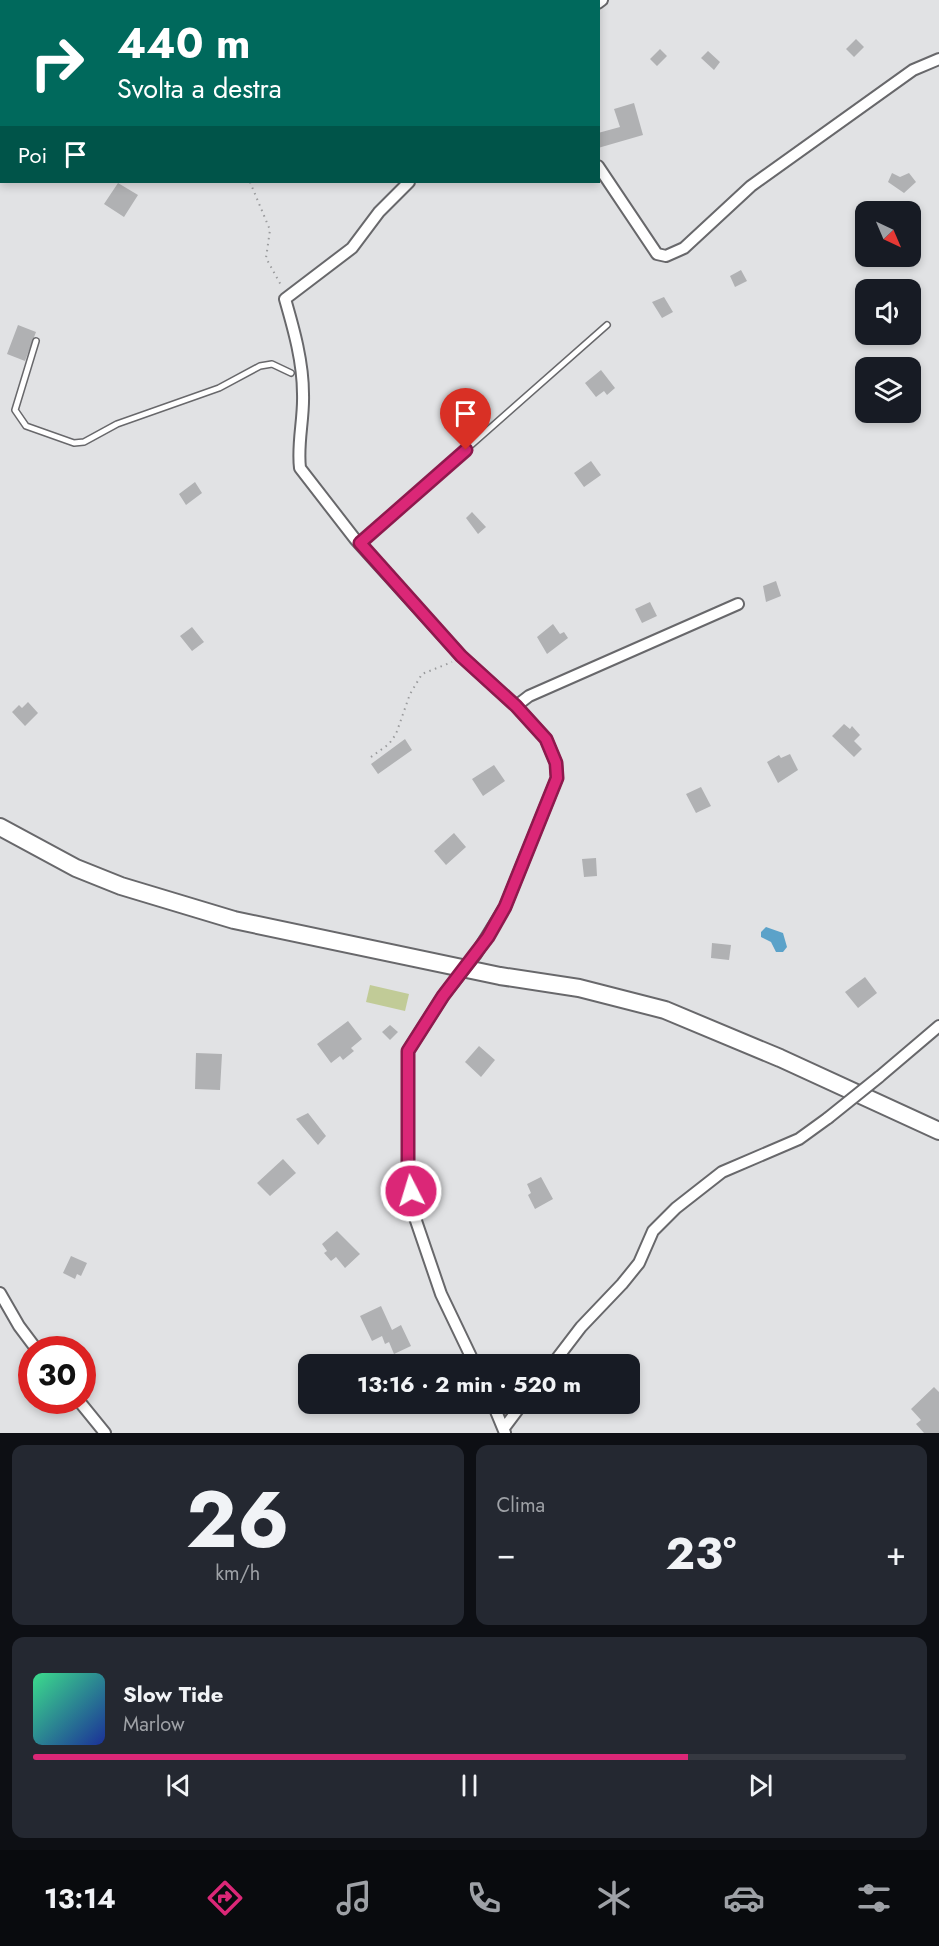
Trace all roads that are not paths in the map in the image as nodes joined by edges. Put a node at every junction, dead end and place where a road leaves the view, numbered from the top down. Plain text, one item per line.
1 (939, 59) edge
2 (600, 169) edge
3 (409, 183) edge
4 (607, 325) dead end
5 (36, 341) dead end
6 (291, 373) dead end
7 (360, 543) junction
8 (738, 604) dead end
9 (516, 706) junction
10 (0, 827) edge
11 (939, 1026) edge
12 (939, 1131) edge
13 (0, 1293) edge
14 (26, 1336) edge
15 (470, 1354) edge
16 (560, 1354) edge
17 (90, 1414) edge
18 (498, 1414) edge
19 (515, 1414) edge
20 (505, 1430) edge
21 (105, 1433) edge

1 - 2 street
3 - 7 street
4 - 7 lane
5 - 6 lane
7 - 9 street
8 - 9 street
9 - 15 street, bridge
10 - 12 main road
11 - 16 street, bridge
13 - 14 street
17 - 21 street
18 - 20 street
19 - 20 street

